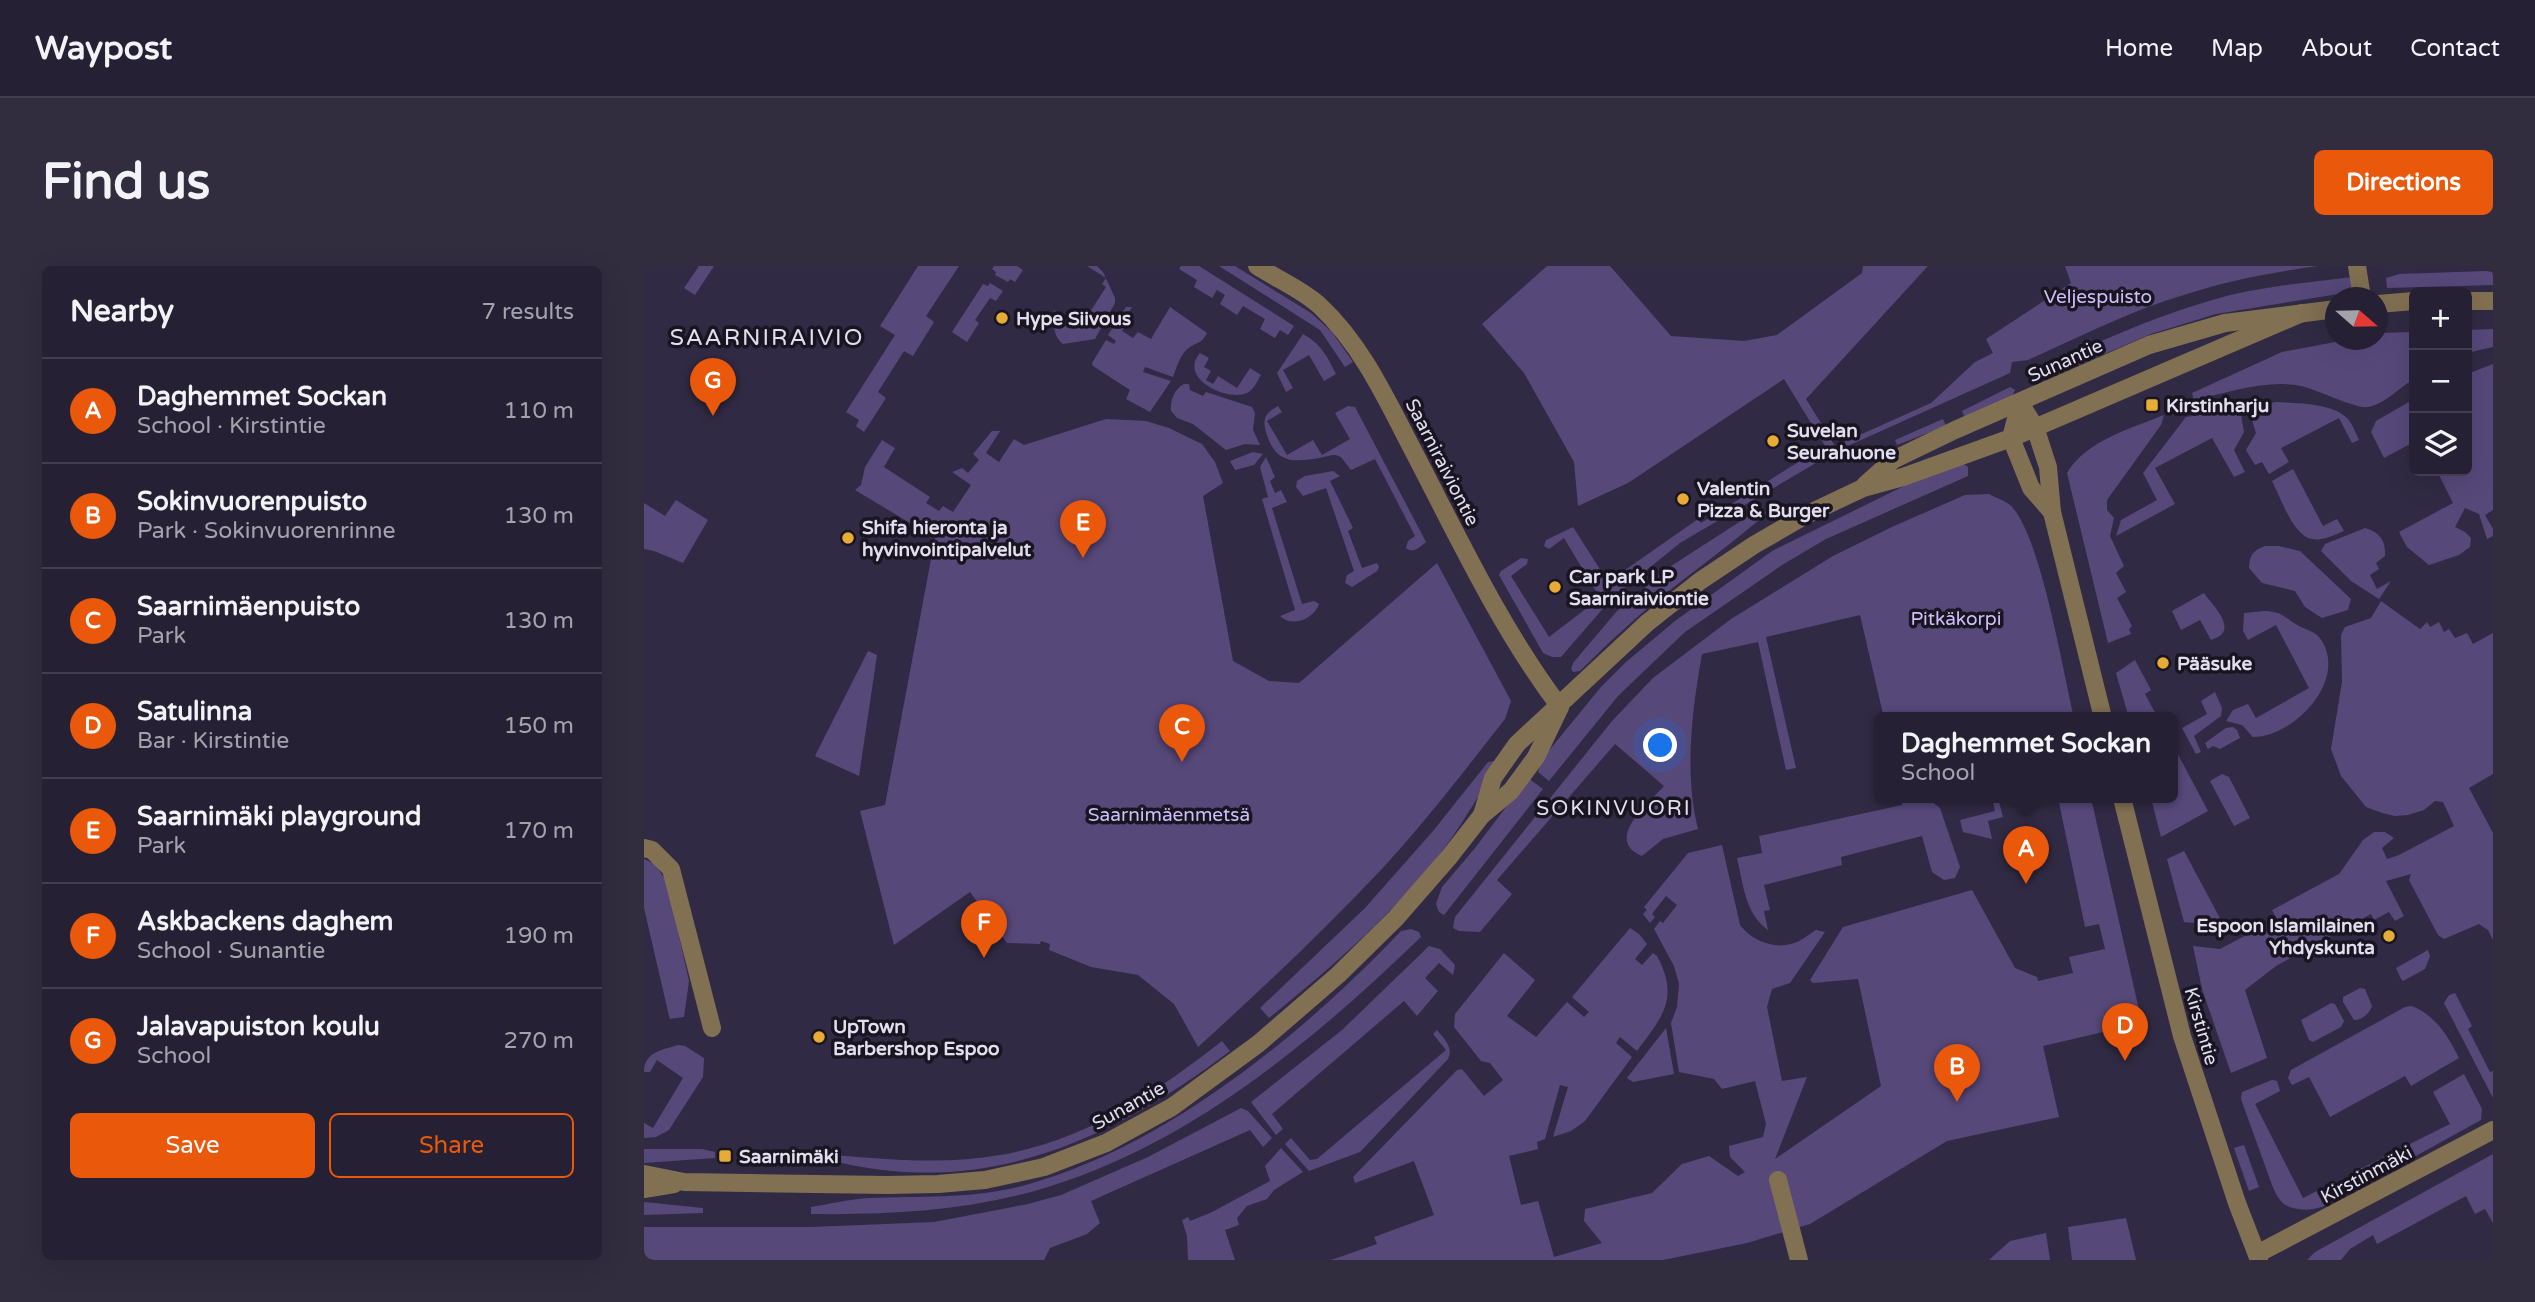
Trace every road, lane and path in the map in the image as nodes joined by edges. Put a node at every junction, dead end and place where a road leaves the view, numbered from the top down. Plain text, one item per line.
1 (1257, 266) edge
2 (2357, 266) edge
3 (2360, 287) edge
4 (2409, 301) edge
5 (2472, 301) edge
6 (2493, 301) edge
7 (2388, 303) edge
8 (2325, 310) edge
9 (2302, 313) junction
10 (2020, 403) junction
11 (2035, 427) junction
12 (2011, 438) junction
13 (1863, 488) junction
14 (2052, 512) junction
15 (1560, 707) junction
16 (2101, 712) edge
17 (2123, 803) edge
18 (644, 848) edge
19 (712, 1028) dead end
20 (2493, 1130) edge
21 (644, 1174) edge
22 (1778, 1180) dead end
23 (684, 1182) junction
24 (644, 1189) edge
25 (2258, 1257) edge
26 (1799, 1260) edge

1 - 15 street, Saarniraiviontie
2 - 3 street
4 - 7 street
5 - 6 street
8 - 9 street, Sunantie
9 - 10 street, Sunantie
9 - 11 street, Sunantie
10 - 11 street
10 - 12 street
10 - 13 street, Sunantie
11 - 12 street, Sunantie
11 - 14 street
12 - 13 street, Sunantie
12 - 14 street
13 - 15 street, Sunantie
14 - 16 street
15 - 23 street, Sunantie
17 - 25 street, Kirstintie
18 - 19 street
20 - 25 street, Kirstinmäki
21 - 23 street, Sunantie
22 - 26 street
23 - 24 street, Sunantie

